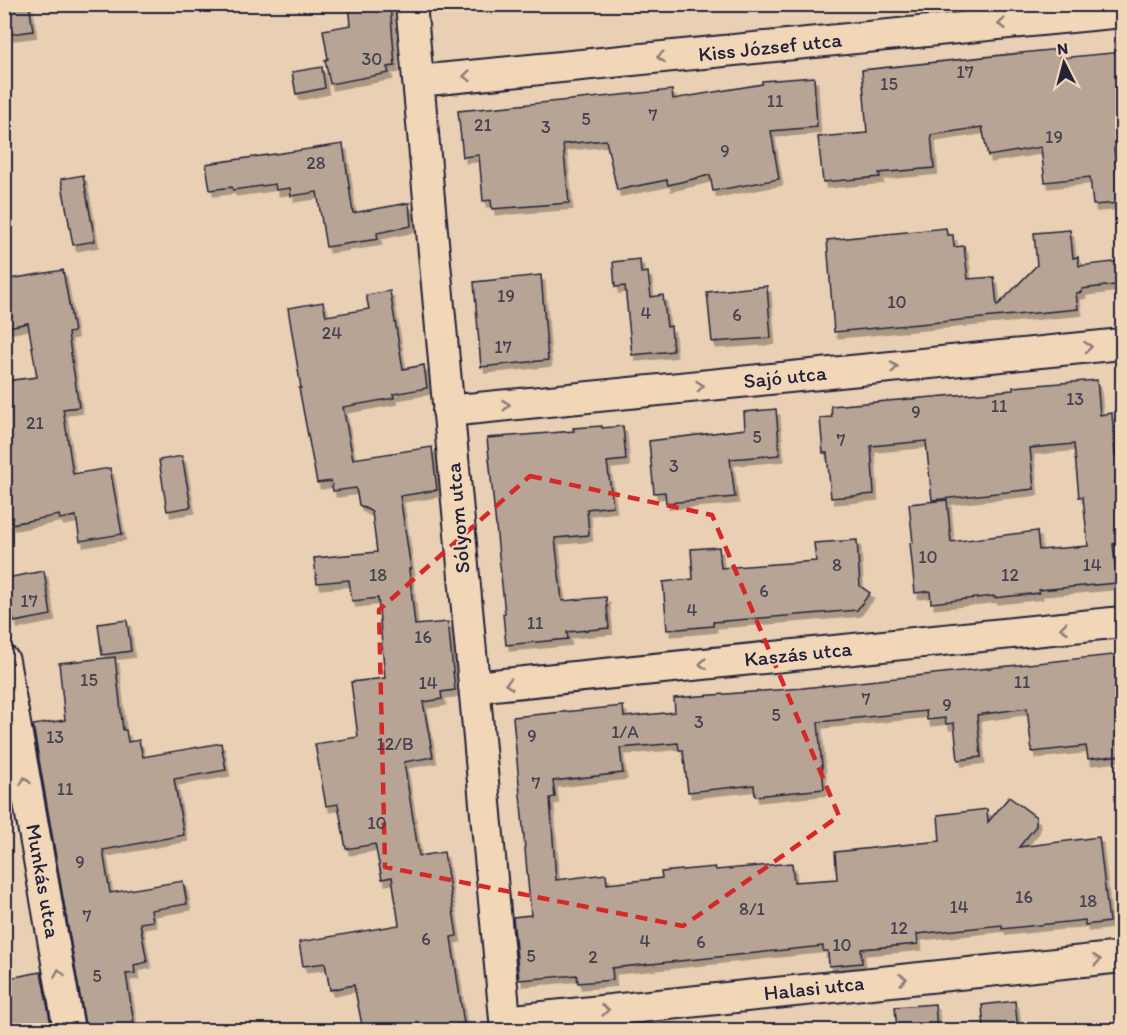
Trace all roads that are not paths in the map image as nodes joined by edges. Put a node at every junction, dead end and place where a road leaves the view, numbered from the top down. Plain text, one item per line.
1 (411, 4) edge
2 (1122, 12) edge
3 (418, 81) junction
4 (1122, 344) edge
5 (448, 411) junction
6 (1122, 622) edge
7 (4, 661) edge
8 (474, 687) junction
9 (1122, 957) edge
10 (505, 1026) edge
11 (69, 1030) edge

1 - 3 street, Sólyom utca
2 -> 3 street, Kiss József utca
3 - 5 street, Sólyom utca
5 -> 4 street, Sajó utca
5 - 8 street, Sólyom utca
6 -> 8 street, Kaszás utca
11 -> 7 street, Munkás utca
8 - 10 street, Sólyom utca
10 -> 9 street, Halasi utca

